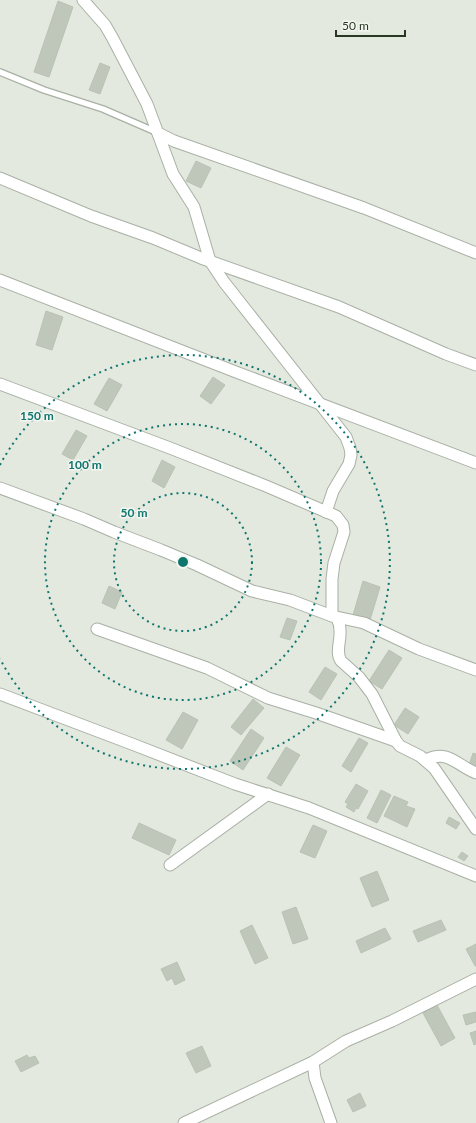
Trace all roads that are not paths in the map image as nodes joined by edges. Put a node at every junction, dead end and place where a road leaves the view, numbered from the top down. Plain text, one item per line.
1 (84, 0) edge
2 (0, 72) edge
3 (158, 133) junction
4 (0, 178) edge
5 (476, 253) edge
6 (210, 261) junction
7 (0, 280) edge
8 (476, 365) edge
9 (0, 384) edge
10 (322, 405) junction
11 (476, 463) edge
12 (0, 488) edge
13 (326, 512) junction
14 (335, 617) junction
15 (97, 629) dead end
16 (476, 670) edge
17 (0, 694) edge
18 (396, 741) junction
19 (426, 760) junction
20 (476, 773) edge
21 (268, 794) junction
22 (476, 829) edge
23 (170, 865) dead end
24 (476, 876) edge
25 (476, 978) edge
26 (313, 1062) junction
27 (184, 1123) edge
28 (331, 1123) edge

1 - 3 street
2 - 3 lane
3 - 5 street
3 - 6 street
4 - 6 street
6 - 8 street
6 - 10 street
7 - 10 street
9 - 13 street
10 - 11 street
10 - 13 street
12 - 14 street
13 - 14 street
14 - 16 street
14 - 18 street
15 - 18 street
17 - 21 street
18 - 19 street
19 - 20 street
19 - 22 street
21 - 23 street
21 - 24 street
25 - 26 street
26 - 27 street
26 - 28 street

